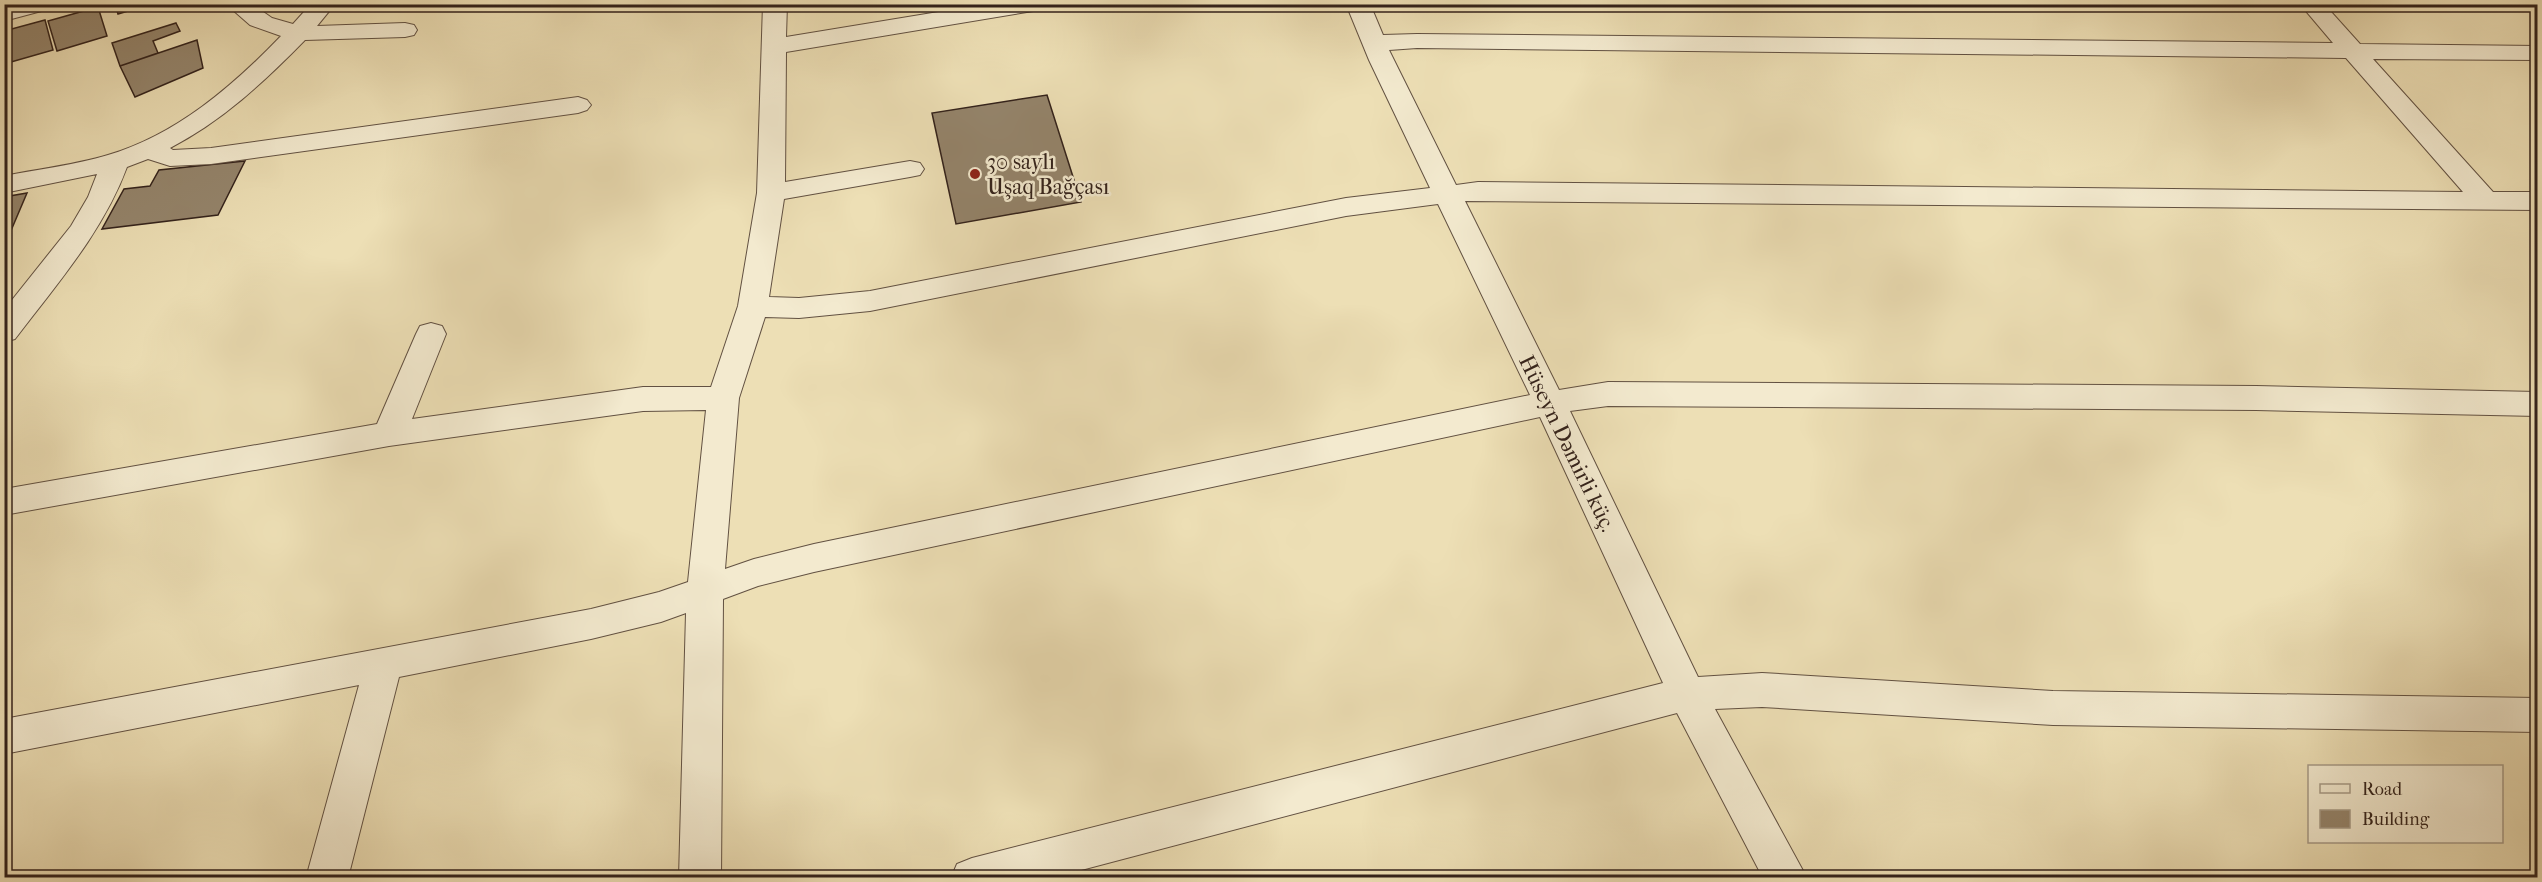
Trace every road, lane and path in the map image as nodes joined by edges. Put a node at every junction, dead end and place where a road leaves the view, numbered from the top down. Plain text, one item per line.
1 (41, 4) edge
2 (237, 4) edge
3 (324, 4) edge
4 (775, 4) edge
5 (1033, 4) edge
6 (1358, 4) edge
7 (2311, 4) edge
8 (4, 14) edge
9 (405, 30) dead end
10 (299, 32) junction
11 (1376, 44) junction
12 (773, 47) junction
13 (2354, 51) junction
14 (2538, 53) edge
15 (578, 105) dead end
16 (150, 150) junction
17 (115, 162) junction
18 (910, 169) dead end
19 (4, 185) edge
20 (771, 193) junction
21 (1445, 194) junction
22 (2486, 201) junction
23 (2538, 201) edge
24 (753, 306) junction
25 (4, 332) edge
26 (430, 334) dead end
27 (723, 398) junction
28 (1550, 404) junction
29 (2538, 404) edge
30 (389, 434) junction
31 (4, 502) edge
32 (705, 590) junction
33 (384, 662) junction
34 (1687, 694) junction
35 (2538, 715) edge
36 (4, 737) edge
37 (327, 878) edge
38 (700, 878) edge
39 (972, 878) edge
40 (1786, 878) edge

1 - 8 street
2 - 10 street
3 - 10 street
4 - 12 street
5 - 12 street
6 - 11 street, Hüseyn Dəmirli küç.
7 - 13 street
9 - 10 street
10 - 16 street
11 - 13 street
11 - 21 street, Hüseyn Dəmirli küç.
12 - 20 street
13 - 14 street
13 - 22 street
15 - 16 street
16 - 17 street
17 - 19 street
17 - 25 street
18 - 20 street
20 - 24 street
21 - 22 street
21 - 24 street
21 - 28 street, Hüseyn Dəmirli küç.
22 - 23 street
24 - 27 street
26 - 30 street
27 - 30 street
27 - 32 street
28 - 29 street
28 - 32 street
28 - 34 street, Hüseyn Dəmirli küç.
30 - 31 street
32 - 33 street
32 - 38 street
33 - 36 street
33 - 37 street
34 - 35 street
34 - 39 street
34 - 40 street, Hüseyn Dəmirli küç.

